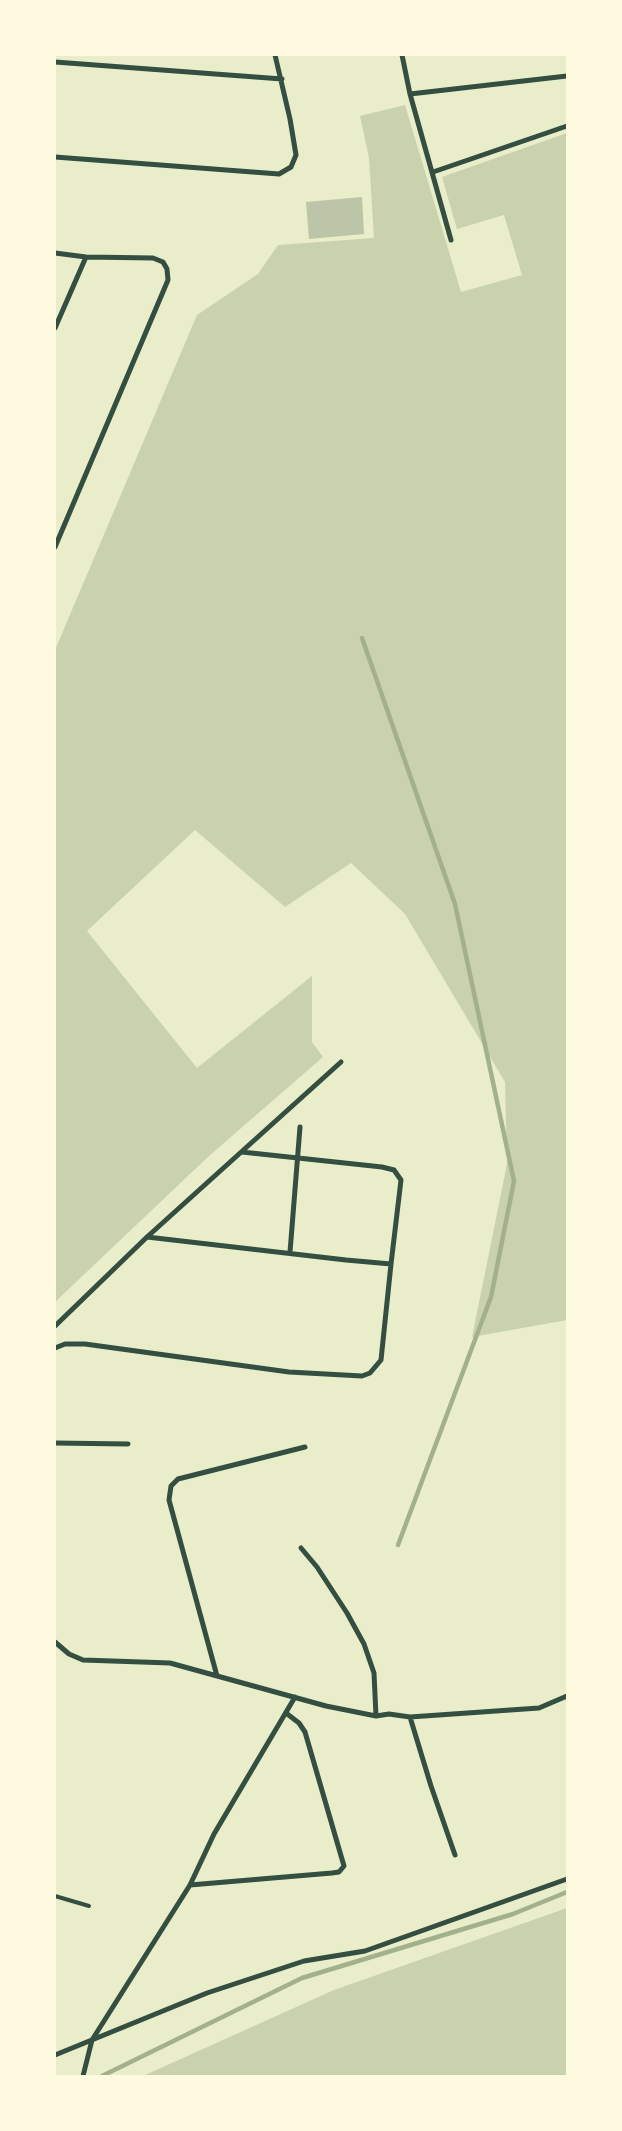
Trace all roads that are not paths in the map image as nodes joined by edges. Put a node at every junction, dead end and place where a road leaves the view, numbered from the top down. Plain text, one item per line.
1 (275, 55) edge
2 (402, 55) edge
3 (55, 62) edge
4 (567, 76) edge
5 (282, 79) junction
6 (410, 94) junction
7 (567, 126) edge
8 (55, 157) edge
9 (433, 172) junction
10 (451, 240) dead end
11 (55, 253) edge
12 (86, 257) junction
13 (55, 328) edge
14 (55, 547) edge
15 (341, 1062) dead end
16 (300, 1127) dead end
17 (242, 1152) junction
18 (299, 1158) junction
19 (147, 1237) junction
20 (290, 1252) junction
21 (391, 1264) junction
22 (55, 1326) edge
23 (55, 1348) edge
24 (55, 1443) edge
25 (128, 1444) dead end
26 (305, 1447) dead end
27 (301, 1548) dead end
28 (55, 1642) edge
29 (217, 1676) junction
30 (567, 1696) edge
31 (295, 1697) junction
32 (286, 1713) junction
33 (376, 1716) junction
34 (410, 1717) junction
35 (455, 1854) dead end
36 (567, 1879) edge
37 (190, 1885) junction
38 (55, 1896) edge
39 (89, 1906) dead end
40 (92, 2040) junction
41 (55, 2055) edge
42 (83, 2076) edge

1 - 5 street
2 - 6 street
3 - 5 street
4 - 6 street
5 - 8 street
6 - 9 street
7 - 9 street
9 - 10 street
11 - 12 street
12 - 13 street
12 - 14 street
15 - 17 street
16 - 18 street
17 - 18 street
17 - 19 street
18 - 20 street
18 - 21 street
19 - 20 street
19 - 22 street
20 - 21 street
21 - 23 street
24 - 25 street
26 - 29 street
27 - 33 street
28 - 29 street
29 - 31 street
30 - 34 street
31 - 32 street
31 - 33 street
32 - 37 street
32 - 37 street
33 - 34 street
34 - 35 street
36 - 40 street
37 - 40 street
38 - 39 lane
40 - 41 street
40 - 42 street

